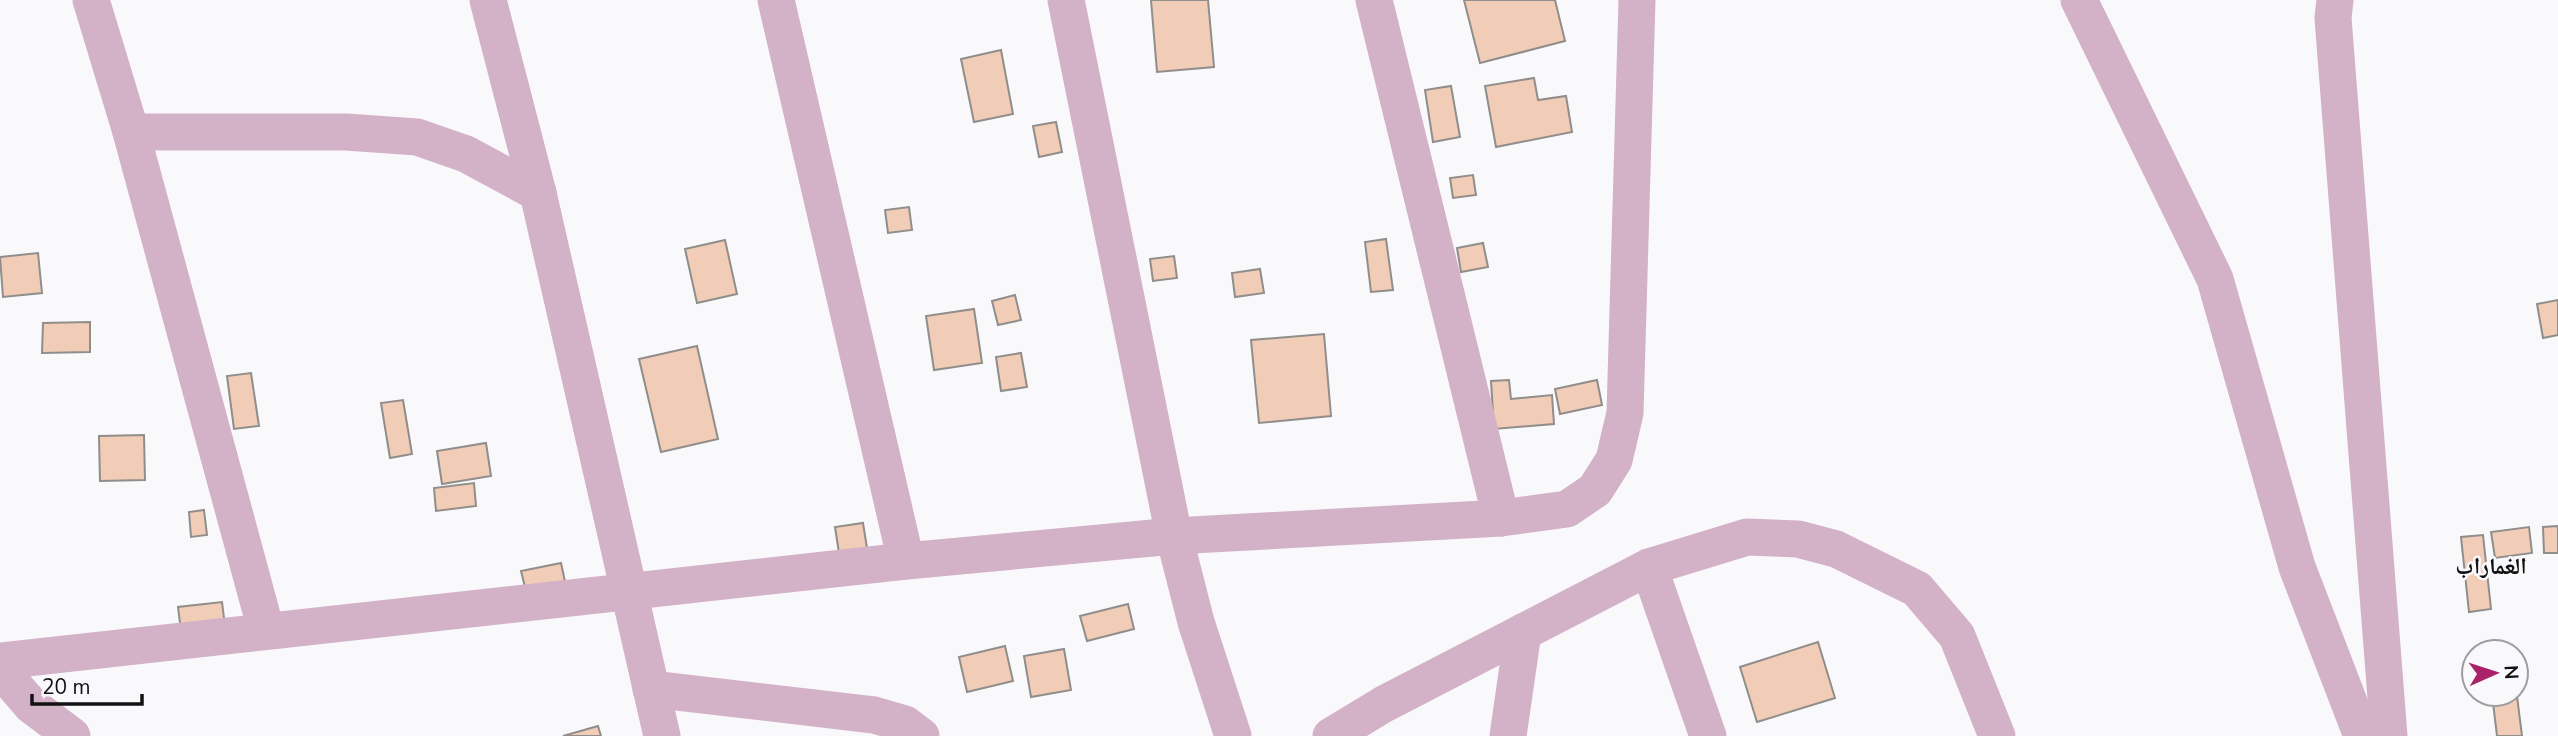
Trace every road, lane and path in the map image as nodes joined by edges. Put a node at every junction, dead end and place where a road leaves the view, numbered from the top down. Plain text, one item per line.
1 (91, 0) edge
2 (488, 0) edge
3 (776, 0) edge
4 (1066, 0) edge
5 (1374, 0) edge
6 (1637, 0) edge
7 (2079, 0) edge
8 (2335, 0) edge
9 (131, 132) junction
10 (538, 193) junction
11 (1501, 518) junction
12 (1174, 536) junction
13 (906, 561) junction
14 (1649, 567) junction
15 (630, 591) junction
16 (266, 630) junction
17 (1523, 632) junction
18 (0, 661) edge
19 (0, 669) edge
20 (652, 689) junction
21 (15, 706) edge
22 (72, 736) edge
23 (662, 736) edge
24 (920, 736) edge
25 (1233, 736) edge
26 (1331, 736) edge
27 (1508, 736) edge
28 (1708, 736) edge
29 (1997, 736) edge
30 (2362, 736) edge
31 (2389, 736) edge

1 - 9 street
2 - 10 street
3 - 13 street
4 - 12 street
5 - 11 street
6 - 11 street
7 - 30 street
8 - 31 street
9 - 10 street
9 - 16 street
10 - 15 street
11 - 12 street
12 - 13 street
12 - 25 street
13 - 15 street
14 - 17 street
14 - 28 street
14 - 29 street
15 - 16 street
15 - 20 street
16 - 18 street
17 - 26 street
17 - 27 street
19 - 21 street
20 - 23 street
20 - 24 street
21 - 22 street

